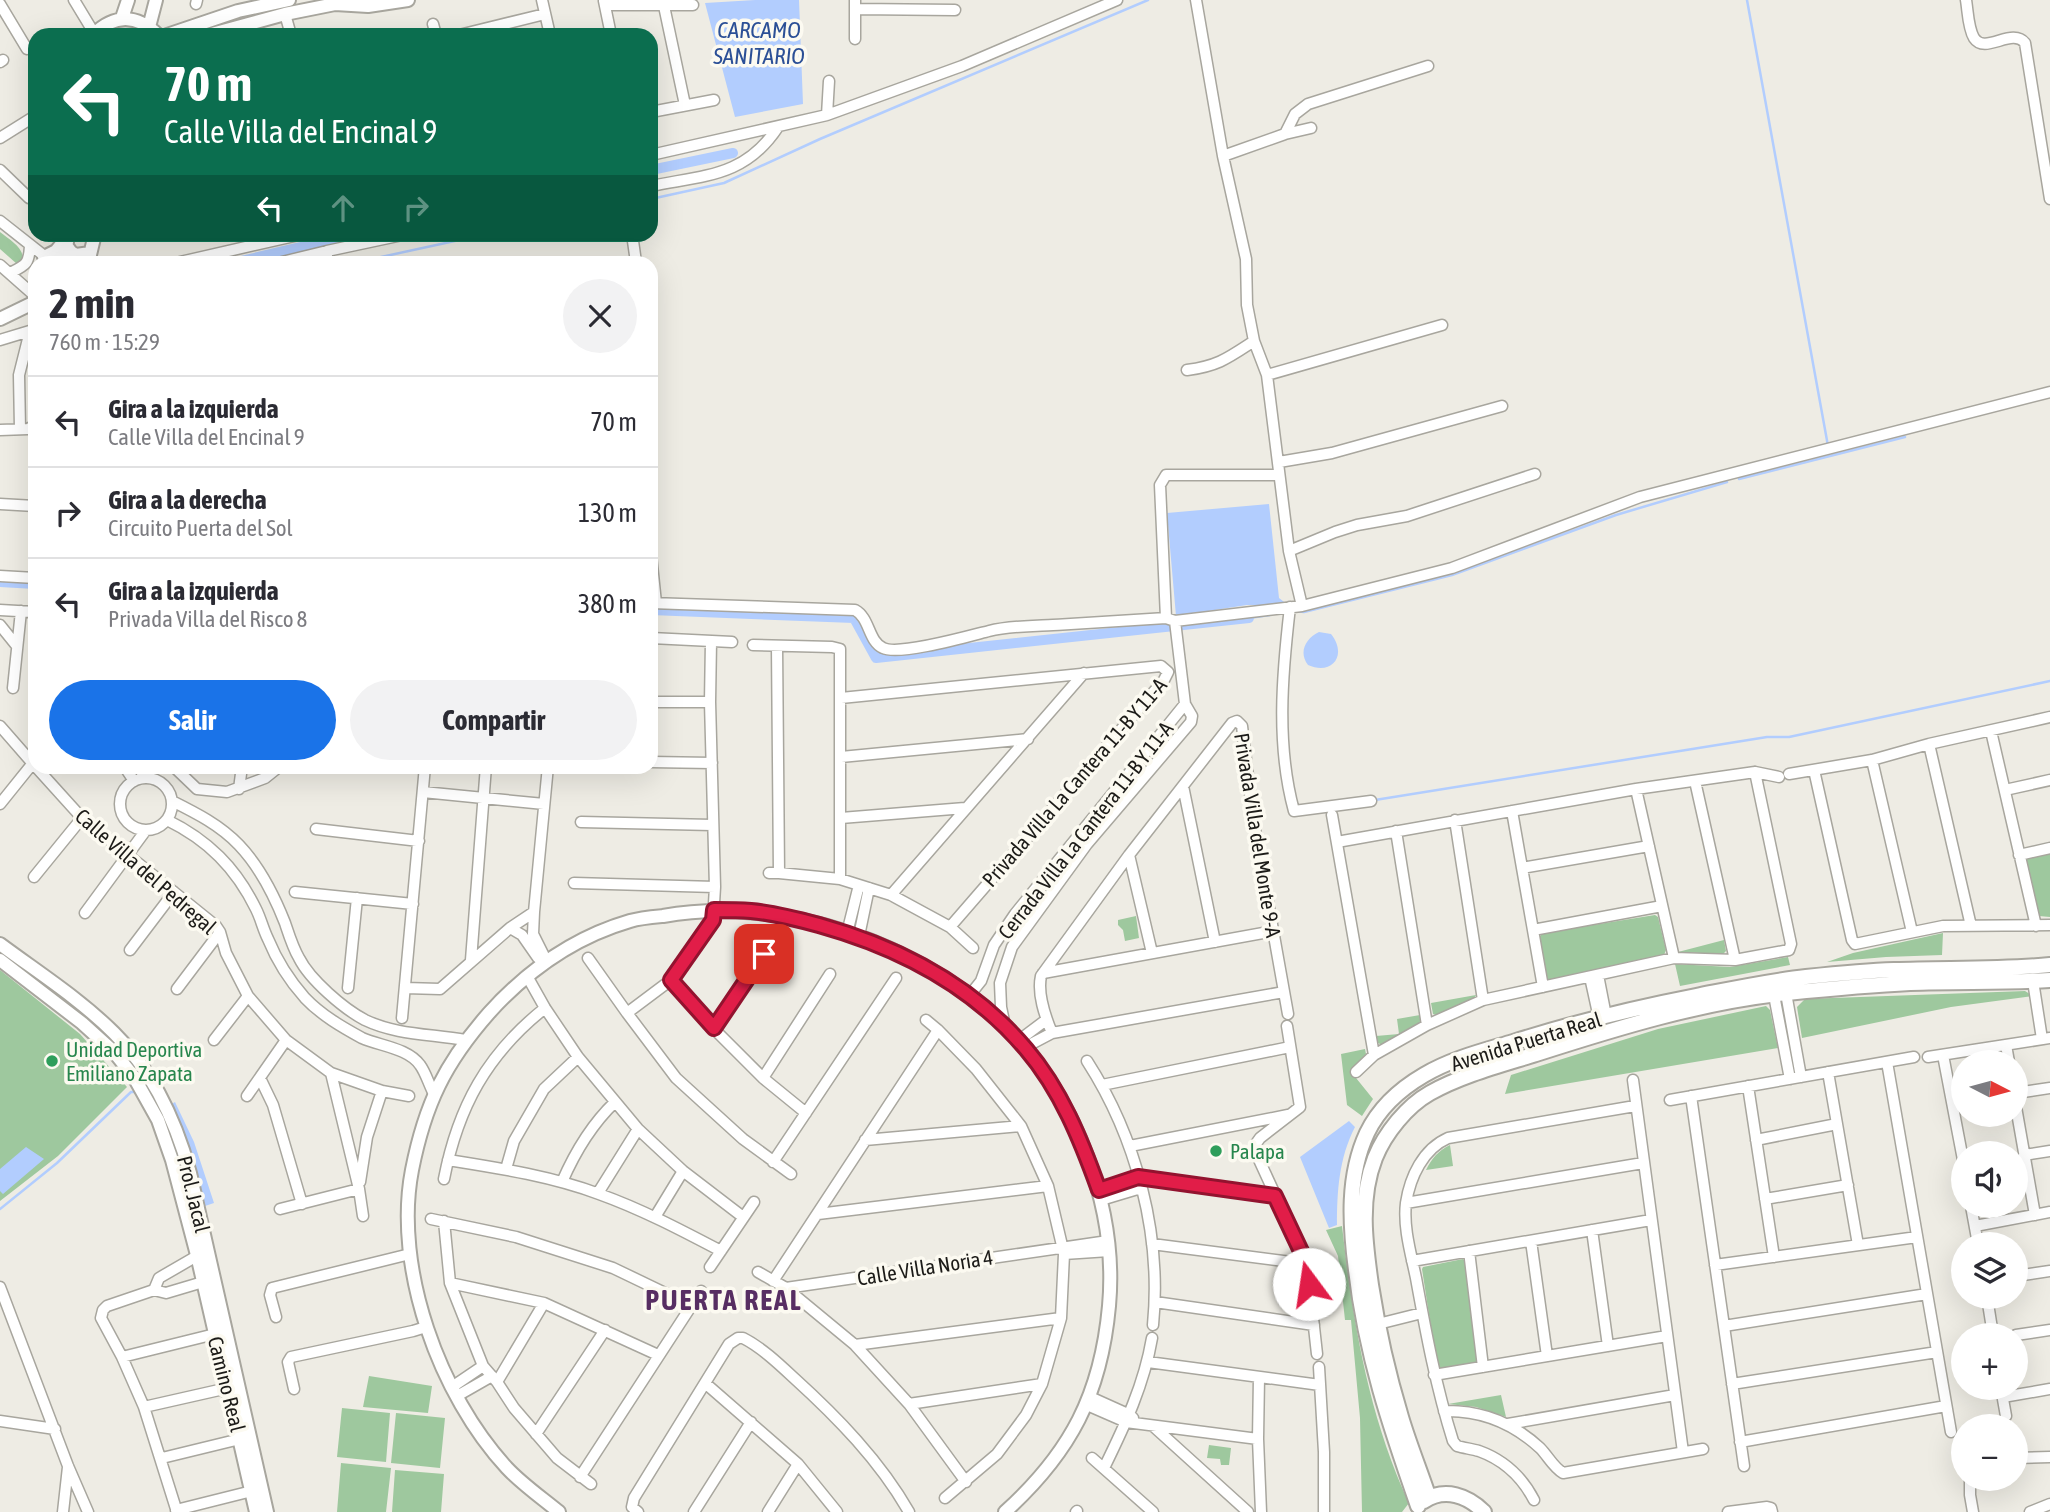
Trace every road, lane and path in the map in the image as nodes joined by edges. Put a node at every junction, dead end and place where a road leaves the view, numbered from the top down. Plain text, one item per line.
1 (74, 0) edge
2 (128, 0) edge
3 (156, 0) edge
4 (289, 0) edge
5 (408, 0) edge
6 (542, 0) edge
7 (1117, 0) edge
8 (1196, 0) edge
9 (1966, 0) edge
10 (351, 3) edge
11 (604, 3) edge
12 (0, 4) edge
13 (855, 4) edge
14 (693, 5) dead end
15 (664, 6) junction
16 (955, 10) dead end
17 (545, 15) junction
18 (122, 18) junction
19 (433, 24) dead end
20 (288, 25) edge
21 (90, 28) edge
22 (102, 28) edge
23 (146, 28) edge
24 (153, 28) edge
25 (187, 28) edge
26 (264, 28) edge
27 (434, 28) edge
28 (489, 28) edge
29 (548, 28) edge
30 (609, 28) edge
31 (855, 39) dead end
32 (27, 49) dead end
33 (1428, 66) dead end
34 (829, 81) dead end
35 (714, 100) dead end
36 (685, 105) junction
37 (658, 111) edge
38 (827, 115) junction
39 (28, 120) edge
40 (778, 127) junction
41 (1311, 128) dead end
42 (1285, 134) junction
43 (0, 138) edge
44 (658, 153) edge
45 (1223, 156) junction
46 (0, 170) edge
47 (658, 185) edge
48 (28, 197) edge
49 (2050, 199) edge
50 (0, 221) edge
51 (64, 242) edge
52 (69, 242) edge
53 (268, 242) edge
54 (369, 242) edge
55 (30, 246) junction
56 (327, 251) junction
57 (29, 256) edge
58 (43, 256) edge
59 (51, 256) edge
60 (81, 256) edge
61 (206, 256) edge
62 (307, 256) edge
63 (327, 256) edge
64 (28, 262) edge
65 (0, 265) edge
66 (10, 273) junction
67 (28, 290) edge
68 (28, 305) edge
69 (0, 319) edge
70 (1443, 325) dead end
71 (28, 331) edge
72 (0, 340) edge
73 (1254, 341) junction
74 (28, 344) edge
75 (1187, 370) dead end
76 (1267, 375) junction
77 (2050, 392) edge
78 (1502, 406) dead end
79 (28, 428) edge
80 (20, 429) junction
81 (0, 430) edge
82 (1279, 462) junction
83 (1535, 474) dead end
84 (1279, 475) junction
85 (0, 504) edge
86 (28, 506) edge
87 (1289, 551) junction
88 (0, 576) edge
89 (28, 578) edge
90 (658, 603) edge
91 (1290, 607) junction
92 (1302, 607) junction
93 (0, 610) edge
94 (21, 611) junction
95 (28, 612) edge
96 (1171, 619) junction
97 (0, 625) edge
98 (658, 638) edge
99 (710, 641) junction
100 (732, 642) dead end
101 (16, 645) junction
102 (753, 645) dead end
103 (778, 646) junction
104 (1084, 673) junction
105 (13, 688) dead end
106 (841, 698) junction
107 (658, 702) edge
108 (710, 702) junction
109 (1185, 704) junction
110 (2050, 717) edge
111 (0, 726) edge
112 (1991, 731) junction
113 (1028, 739) junction
114 (1929, 744) junction
115 (841, 757) junction
116 (28, 758) edge
117 (1872, 760) junction
118 (658, 762) edge
119 (712, 763) junction
120 (1814, 769) junction
121 (28, 772) edge
122 (1755, 772) junction
123 (42, 774) edge
124 (129, 774) edge
125 (143, 774) edge
126 (183, 774) edge
127 (241, 774) edge
128 (270, 774) edge
129 (424, 774) edge
130 (485, 774) edge
131 (547, 774) edge
132 (146, 778) junction
133 (1695, 780) junction
134 (2050, 780) edge
135 (134, 781) junction
136 (1183, 786) junction
137 (239, 789) junction
138 (1636, 789) junction
139 (2005, 790) junction
140 (423, 792) junction
141 (482, 798) junction
142 (172, 801) junction
143 (1371, 801) dead end
144 (0, 804) edge
145 (544, 804) junction
146 (965, 808) junction
147 (1099, 810) junction
148 (1512, 811) junction
149 (1332, 814) dead end
150 (82, 818) junction
151 (841, 818) junction
152 (1108, 819) junction
153 (167, 820) junction
154 (1455, 820) junction
155 (581, 822) dead end
156 (712, 825) junction
157 (316, 829) dead end
158 (146, 830) junction
159 (1396, 831) junction
160 (419, 841) junction
161 (1337, 842) junction
162 (1649, 846) junction
163 (2050, 848) edge
164 (130, 855) junction
165 (1129, 855) junction
166 (2019, 855) junction
167 (1522, 868) junction
168 (34, 877) dead end
169 (840, 879) junction
170 (574, 883) dead end
171 (715, 887) junction
172 (864, 887) junction
173 (174, 892) junction
174 (295, 892) dead end
175 (891, 895) junction
176 (357, 898) junction
177 (413, 904) junction
178 (1662, 906) junction
179 (713, 910) junction
180 (534, 912) junction
181 (85, 913) dead end
182 (2050, 925) edge
183 (1971, 926) junction
184 (2036, 926) junction
185 (950, 927) junction
186 (510, 928) junction
187 (1533, 930) junction
188 (1273, 931) junction
189 (220, 932) junction
190 (1912, 932) junction
191 (853, 935) junction
192 (1215, 942) junction
193 (973, 948) dead end
194 (130, 950) dead end
195 (537, 951) junction
196 (1, 952) edge
197 (1152, 953) junction
198 (764, 954) dead end
199 (588, 958) dead end
200 (1674, 958) junction
201 (471, 960) junction
202 (1735, 960) junction
203 (545, 963) junction
204 (2050, 965) edge
205 (1043, 973) junction
206 (830, 974) dead end
207 (1594, 976) junction
208 (896, 978) dead end
209 (528, 979) junction
210 (671, 980) junction
211 (2050, 980) edge
212 (2033, 981) junction
213 (1543, 987) junction
214 (348, 988) dead end
215 (405, 988) junction
216 (177, 989) dead end
217 (1284, 992) junction
218 (1780, 994) junction
219 (248, 996) junction
220 (969, 996) junction
221 (1483, 1000) junction
222 (545, 1007) junction
223 (627, 1013) junction
224 (1288, 1014) dead end
225 (1790, 1014) junction
226 (1778, 1016) junction
227 (1602, 1017) junction
228 (402, 1018) dead end
229 (926, 1020) dead end
230 (1046, 1020) junction
231 (1427, 1025) junction
232 (1005, 1026) junction
233 (1287, 1026) dead end
234 (714, 1028) junction
235 (939, 1030) junction
236 (1052, 1033) junction
237 (2046, 1039) edge
238 (214, 1040) dead end
239 (286, 1040) junction
240 (465, 1040) junction
241 (1026, 1042) junction
242 (2006, 1045) junction
243 (1290, 1047) junction
244 (2007, 1050) edge
245 (1374, 1055) junction
246 (1470, 1055) junction
247 (1943, 1055) junction
248 (578, 1057) junction
249 (1914, 1057) dead end
250 (1928, 1057) dead end
251 (1087, 1061) dead end
252 (1887, 1062) junction
253 (1356, 1072) dead end
254 (1828, 1072) junction
255 (331, 1073) junction
256 (1794, 1073) junction
257 (1475, 1074) junction
258 (260, 1078) junction
259 (763, 1078) junction
260 (1633, 1080) dead end
261 (1102, 1084) junction
262 (1748, 1086) junction
263 (2050, 1088) edge
264 (382, 1091) junction
265 (2028, 1091) edge
266 (434, 1094) junction
267 (247, 1096) dead end
268 (409, 1096) dead end
269 (1691, 1096) junction
270 (1670, 1100) dead end
271 (615, 1102) junction
272 (1635, 1106) junction
273 (806, 1113) junction
274 (1292, 1114) junction
275 (1837, 1124) junction
276 (1021, 1126) junction
277 (638, 1129) junction
278 (865, 1140) junction
279 (1756, 1140) junction
280 (1959, 1141) edge
281 (1130, 1146) junction
282 (2050, 1151) edge
283 (2028, 1154) edge
284 (447, 1160) junction
285 (773, 1162) junction
286 (1643, 1163) junction
287 (506, 1169) junction
288 (683, 1171) junction
289 (791, 1174) dead end
290 (1138, 1177) junction
291 (2028, 1177) edge
292 (444, 1179) dead end
293 (562, 1182) junction
294 (1847, 1185) junction
295 (1048, 1186) junction
296 (1141, 1188) junction
297 (359, 1189) junction
298 (598, 1193) junction
299 (1105, 1193) junction
300 (1275, 1196) junction
301 (1765, 1199) junction
302 (754, 1202) dead end
303 (302, 1203) junction
304 (1406, 1203) junction
305 (280, 1209) dead end
306 (2050, 1213) edge
307 (818, 1214) junction
308 (2035, 1215) junction
309 (363, 1216) dead end
310 (655, 1217) junction
311 (743, 1217) junction
312 (1973, 1218) edge
313 (431, 1219) dead end
314 (1651, 1220) junction
315 (444, 1221) junction
316 (1975, 1226) junction
317 (1592, 1230) junction
318 (1976, 1232) edge
319 (1917, 1237) junction
320 (1531, 1241) junction
321 (1152, 1244) junction
322 (1858, 1245) junction
323 (1103, 1246) junction
324 (1064, 1250) junction
325 (721, 1251) junction
326 (1469, 1251) junction
327 (203, 1253) junction
328 (410, 1254) junction
329 (1774, 1257) junction
330 (1412, 1261) junction
331 (1307, 1264) junction
332 (1715, 1265) junction
333 (710, 1268) dead end
334 (2050, 1271) edge
335 (758, 1272) dead end
336 (2028, 1274) edge
337 (773, 1281) junction
338 (203, 1282) junction
339 (450, 1283) junction
340 (0, 1287) edge
341 (786, 1288) junction
342 (154, 1290) junction
343 (701, 1291) dead end
344 (1927, 1294) junction
345 (1155, 1302) junction
346 (544, 1303) junction
347 (690, 1305) junction
348 (1422, 1310) junction
349 (276, 1317) dead end
350 (1061, 1318) junction
351 (1377, 1321) junction
352 (1153, 1325) dead end
353 (1314, 1325) junction
354 (1724, 1326) junction
355 (426, 1327) junction
356 (605, 1330) junction
357 (2050, 1330) edge
358 (2028, 1333) edge
359 (215, 1334) junction
360 (1667, 1336) junction
361 (1152, 1338) dead end
362 (855, 1345) junction
363 (1608, 1346) junction
364 (1937, 1352) junction
365 (1317, 1354) dead end
366 (658, 1355) junction
367 (1547, 1356) junction
368 (122, 1357) junction
369 (1148, 1362) junction
370 (483, 1366) junction
371 (1319, 1367) dead end
372 (1483, 1367) junction
373 (1434, 1375) junction
374 (1259, 1377) junction
375 (494, 1379) junction
376 (705, 1383) junction
377 (1042, 1384) junction
378 (1732, 1384) junction
379 (1320, 1385) junction
380 (228, 1388) junction
381 (293, 1389) dead end
382 (458, 1389) junction
383 (2050, 1389) edge
384 (2028, 1390) edge
385 (1675, 1395) junction
386 (1094, 1403) junction
387 (909, 1404) junction
388 (1947, 1406) junction
389 (145, 1407) junction
390 (1444, 1411) junction
391 (1131, 1420) junction
392 (0, 1421) edge
393 (751, 1422) junction
394 (1508, 1424) junction
395 (1152, 1426) junction
396 (55, 1429) junction
397 (1951, 1432) dead end
398 (536, 1434) junction
399 (240, 1439) junction
400 (1258, 1439) junction
401 (1740, 1441) junction
402 (1703, 1449) dead end
403 (1684, 1452) junction
404 (2050, 1457) edge
405 (162, 1458) junction
406 (1092, 1458) dead end
407 (2028, 1458) edge
408 (798, 1464) junction
409 (68, 1466) junction
410 (1744, 1466) dead end
411 (1104, 1468) junction
412 (580, 1477) junction
413 (966, 1482) junction
414 (591, 1484) dead end
415 (252, 1491) junction
416 (1970, 1491) edge
417 (945, 1498) dead end
418 (1534, 1500) dead end
419 (2050, 1504) edge
420 (1420, 1505) edge
421 (177, 1511) edge
422 (63, 1512) edge
423 (89, 1512) edge
424 (256, 1512) edge
425 (267, 1512) edge
426 (559, 1512) edge
427 (638, 1512) edge
428 (694, 1512) edge
429 (768, 1512) edge
430 (837, 1512) edge
431 (909, 1512) edge
432 (1005, 1512) edge
433 (1153, 1512) edge
434 (1248, 1512) edge
435 (1261, 1512) edge
436 (1324, 1512) edge
437 (1484, 1512) edge
438 (1728, 1512) edge
439 (1772, 1512) edge
440 (1973, 1512) edge
441 (2030, 1512) edge

1 - 21 street
2 - 18 street
3 - 24 street
4 - 25 street
5 - 10 street
6 - 17 street
7 - 38 street
8 - 45 street
9 - 49 street
10 - 20 street
11 - 15 street
11 - 30 street
12 - 32 street
13 - 16 street
13 - 31 street
14 - 15 street
15 - 36 street
17 - 28 street
17 - 29 street
18 - 22 street
18 - 23 street
19 - 27 street
20 - 26 street
33 - 42 street
34 - 38 street
35 - 36 street
36 - 37 street
38 - 40 street
39 - 43 street
40 - 44 street
40 - 47 street
41 - 42 street
42 - 45 street
45 - 73 street
46 - 48 street
50 - 55 street
51 - 59 street
52 - 60 street
53 - 61 street
54 - 56 street
55 - 57 street
55 - 58 street
56 - 62 street
56 - 63 street
64 - 66 street
65 - 66 street
66 - 67 street
68 - 69 street
70 - 76 street
71 - 72 street
73 - 75 street
73 - 76 street
74 - 80 street
76 - 82 street
77 - 92 street
78 - 82 street
79 - 80 street
80 - 81 street
82 - 84 street
83 - 87 street
84 - 87 street
84 - 96 street, Cerrada Villa La Cantera 11-B Y 11-A
85 - 86 street
87 - 92 street
88 - 89 street
90 - 96 street
91 - 92 street
91 - 96 street
91 - 143 street
93 - 94 street
94 - 95 street
94 - 101 street
96 - 109 street, Cerrada Villa La Cantera 11-B Y 11-A
97 - 101 street
98 - 99 street
99 - 100 street
99 - 108 street
101 - 105 street
102 - 103 street
103 - 106 street
103 - 169 street
104 - 106 street, Privada Villa La Cantera 11-B Y 11-A
104 - 113 street
104 - 185 street, Privada Villa La Cantera 11-B Y 11-A
106 - 115 street
107 - 108 street
108 - 119 street
109 - 147 street, Cerrada Villa La Cantera 11-B Y 11-A
109 - 152 street, Cerrada Villa La Cantera 11-B Y 11-A
110 - 112 street
111 - 116 street, Calle Villa del Pedregal
112 - 114 street
112 - 139 street
113 - 115 street
113 - 146 street
114 - 117 street
114 - 183 street
115 - 151 street
117 - 120 street
117 - 190 street
118 - 119 street
119 - 156 street
120 - 122 street
120 - 190 street
121 - 144 street
122 - 133 street
122 - 202 street
123 - 150 street, Calle Villa del Pedregal
124 - 135 street
125 - 132 street
126 - 137 street
127 - 137 street
128 - 137 street
129 - 140 street
130 - 141 street
131 - 145 street
132 - 135 street
132 - 142 street
133 - 138 street
133 - 202 street
134 - 139 street
135 - 158 street
136 - 165 street, Privada Villa del Monte 9-A
136 - 188 street, Privada Villa del Monte 9-A
136 - 192 street
138 - 148 street
138 - 162 street
139 - 166 street
140 - 141 street
140 - 160 street
141 - 145 street
141 - 201 street
142 - 153 street
142 - 240 street
145 - 180 street
146 - 151 street
146 - 175 street
147 - 152 street
147 - 220 street, Cerrada Villa La Cantera 11-B Y 11-A
148 - 154 street
148 - 167 street
149 - 161 street
150 - 164 street, Calle Villa del Pedregal
150 - 168 street
151 - 169 street
152 - 232 street, Cerrada Villa La Cantera 11-B Y 11-A
153 - 158 street
153 - 266 street
154 - 159 street
154 - 221 street
155 - 156 street
156 - 171 street
157 - 160 street
158 - 164 street
159 - 161 street
159 - 231 street
160 - 177 street
161 - 245 street
162 - 167 street
162 - 178 street
163 - 166 street
164 - 173 street, Calle Villa del Pedregal
164 - 181 street
165 - 197 street
165 - 205 street, Privada Villa del Monte 9-A
166 - 184 street
167 - 187 street
169 - 172 street
170 - 171 street
171 - 179 street
172 - 175 street
172 - 191 street
173 - 189 street, Calle Villa del Pedregal
173 - 194 street
174 - 176 street
175 - 185 street
176 - 177 street
176 - 214 street
177 - 215 street
178 - 187 street
178 - 200 street
179 - 191 street
179 - 203 street
179 - 210 street
180 - 186 street
180 - 195 street
182 - 184 street
183 - 184 street
183 - 190 street
185 - 193 street
186 - 195 street
186 - 201 street
187 - 213 street
188 - 192 street
188 - 217 street, Privada Villa del Monte 9-A
189 - 216 street
189 - 219 street, Calle Villa del Pedregal
191 - 220 street
192 - 197 street
195 - 203 street
196 - 327 street, Prol. Jacal
197 - 205 street
198 - 234 street
199 - 223 street
200 - 202 street
200 - 207 street
201 - 215 street
203 - 209 street
204 - 227 main road, Avenida Puerta Real
205 - 230 street
206 - 259 street
207 - 213 street
207 - 227 street
208 - 273 street
209 - 222 street
209 - 240 street
210 - 223 street
210 - 234 street
211 - 212 main road, Avenida Puerta Real
212 - 218 main road, Avenida Puerta Real
212 - 237 street
213 - 221 street
215 - 228 street
217 - 224 street, Privada Villa del Monte 9-A
217 - 236 street
218 - 225 street
218 - 226 street
218 - 257 main road, Avenida Puerta Real
219 - 238 street
219 - 239 street, Calle Villa del Pedregal
220 - 232 street
221 - 231 street
222 - 248 street
222 - 284 street
223 - 285 street
225 - 226 street
225 - 256 street
226 - 256 street
227 - 246 main road, Avenida Puerta Real
229 - 235 street
230 - 236 street
230 - 241 street
231 - 245 street
232 - 241 street
233 - 243 street
234 - 259 street
235 - 276 street
235 - 278 street
236 - 241 street
237 - 242 street
239 - 255 street, Calle Villa del Pedregal
239 - 258 street
240 - 266 street
241 - 299 street
242 - 244 street
242 - 247 street
243 - 261 street
243 - 274 street
245 - 253 street
246 - 257 main road
246 - 420 main road, Avenida Puerta Real
247 - 250 street
247 - 280 street
248 - 271 street
248 - 287 street
249 - 252 street
251 - 261 street
252 - 254 street
252 - 319 street
254 - 256 street
254 - 275 street
255 - 264 street, Calle Villa del Pedregal
255 - 297 street
256 - 262 street
257 - 351 main road, Avenida Puerta Real
258 - 267 street
258 - 303 street
259 - 273 street
260 - 272 street
261 - 281 street
262 - 269 street
262 - 279 street
263 - 265 street
264 - 268 street, Calle Villa del Pedregal
264 - 297 street
266 - 328 street
269 - 270 street
269 - 332 street
271 - 277 street
271 - 293 street
272 - 286 street
272 - 304 street
273 - 285 street
274 - 281 street
274 - 300 street
275 - 279 street
275 - 294 street
276 - 278 street
276 - 295 street
277 - 288 street
277 - 298 street
278 - 307 street
279 - 301 street
281 - 290 street
282 - 283 street
284 - 287 street
284 - 292 street
285 - 289 street
286 - 304 street
286 - 314 street
287 - 293 street
288 - 310 street
288 - 311 street
290 - 296 street
290 - 299 street
290 - 300 street
291 - 308 street
293 - 298 street
294 - 301 street
294 - 322 street
295 - 307 street
295 - 324 street
296 - 299 street
296 - 321 street
297 - 303 street
297 - 309 street
298 - 310 street
299 - 323 street
300 - 331 street
301 - 329 street
302 - 311 street
303 - 305 street
304 - 330 street
306 - 308 street
307 - 337 street
308 - 316 street
310 - 325 street
311 - 325 street
312 - 316 street
313 - 315 street
314 - 317 street
314 - 360 street
315 - 339 street
315 - 347 street
316 - 318 street
317 - 320 street
317 - 363 street
319 - 322 street
319 - 344 street
320 - 326 street
320 - 367 street
321 - 331 street
321 - 345 street
322 - 329 street
323 - 324 street, Calle Villa Noria 4
323 - 386 street
324 - 341 street, Calle Villa Noria 4
324 - 350 street
325 - 333 street
326 - 330 street
326 - 372 street
327 - 338 street, Camino Real
327 - 342 street
327 - 425 street, Prol. Jacal
328 - 349 street
328 - 355 street
329 - 332 street
330 - 348 street
331 - 353 street
332 - 354 street
334 - 336 street
335 - 337 street
337 - 341 street
338 - 342 street
338 - 359 street, Camino Real
339 - 346 street
339 - 370 street
340 - 396 street
341 - 362 street
342 - 368 street
343 - 347 street
344 - 354 street
344 - 364 street
345 - 352 street
345 - 353 street
346 - 356 street
346 - 375 street
347 - 366 street
348 - 351 street
348 - 373 street
350 - 362 street
350 - 377 street
351 - 420 main road, Avenida Puerta Real
353 - 365 street
354 - 378 street
355 - 381 street
355 - 382 street
356 - 366 street
356 - 398 street
357 - 358 street
359 - 368 street
359 - 380 street, Camino Real
360 - 363 street
360 - 385 street
361 - 369 street
362 - 387 street
363 - 367 street
364 - 378 street
364 - 388 street
366 - 412 street
367 - 372 street
368 - 389 street
369 - 374 street
369 - 391 street
370 - 375 street
370 - 382 street
371 - 379 street
372 - 373 street
373 - 390 street
374 - 379 street
374 - 400 street
375 - 382 street
375 - 398 street
376 - 393 street
376 - 427 street
376 - 431 street
377 - 387 street
377 - 413 street
378 - 401 street
379 - 436 street
380 - 389 street
380 - 399 street, Camino Real
382 - 426 street
383 - 384 street
385 - 394 street
385 - 403 street
386 - 391 street
386 - 432 street
387 - 413 street
388 - 397 street
388 - 401 street
389 - 405 street
390 - 394 street
390 - 418 street
391 - 395 street
391 - 411 street
392 - 396 street
393 - 408 street
393 - 428 street
394 - 403 street
395 - 400 street
395 - 434 street
396 - 409 street
398 - 412 street
399 - 405 street
399 - 415 street, Camino Real
400 - 435 street
401 - 410 street
402 - 403 street
404 - 407 street
405 - 421 street
406 - 411 street
408 - 429 street
408 - 430 street
409 - 422 street
409 - 423 street
411 - 433 street
412 - 414 street
413 - 417 street
415 - 421 street
415 - 424 street, Camino Real
416 - 440 street
419 - 441 street
420 - 437 main road
438 - 439 street

